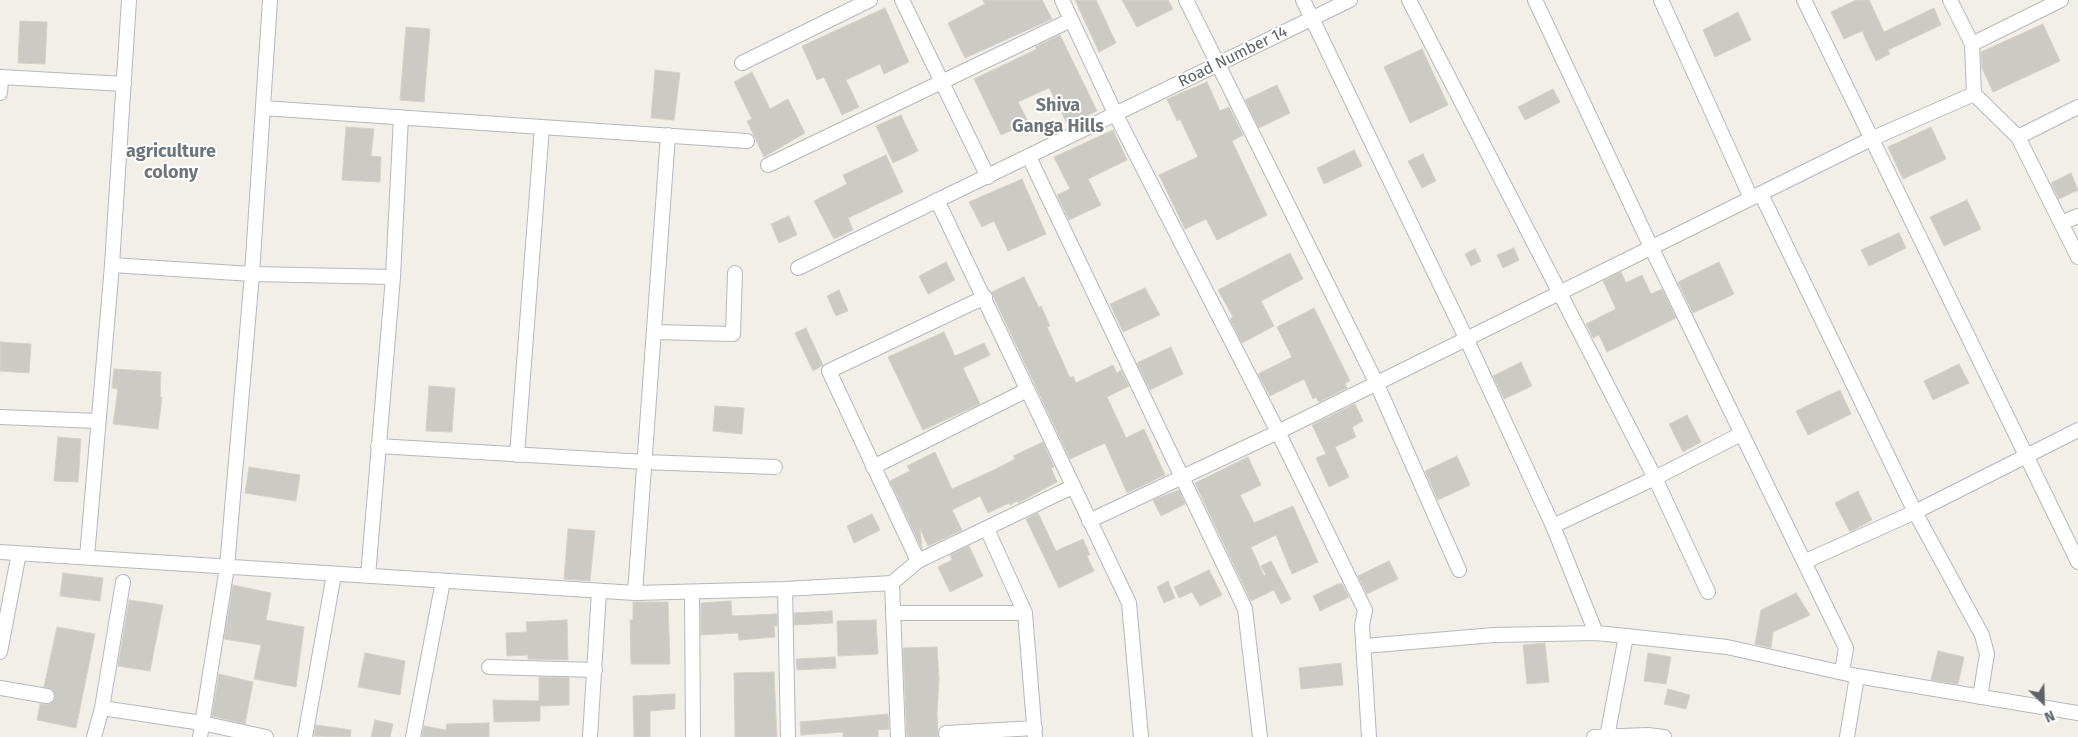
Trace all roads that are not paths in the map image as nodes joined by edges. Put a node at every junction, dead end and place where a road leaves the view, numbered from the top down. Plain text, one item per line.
1 (129, 0) edge
2 (270, 0) edge
3 (870, 0) edge
4 (902, 0) edge
5 (1062, 0) edge
6 (1186, 0) edge
7 (1302, 0) edge
8 (1350, 0) edge
9 (1409, 0) edge
10 (1535, 0) edge
11 (1661, 0) edge
12 (1804, 0) edge
13 (1950, 0) edge
14 (2061, 0) edge
15 (1312, 19) junction
16 (1071, 20) junction
17 (1972, 44) junction
18 (742, 63) dead end
19 (1217, 65) junction
20 (1, 77) edge
21 (941, 82) junction
22 (124, 84) junction
23 (0, 93) edge
24 (1974, 94) junction
25 (263, 108) junction
26 (2078, 108) edge
27 (1116, 115) junction
28 (401, 117) junction
29 (542, 127) junction
30 (668, 136) junction
31 (2018, 137) junction
32 (1871, 139) junction
33 (747, 141) dead end
34 (1029, 157) junction
35 (768, 165) dead end
36 (988, 177) junction
37 (1756, 196) junction
38 (937, 200) junction
39 (2078, 216) edge
40 (2061, 223) junction
41 (1651, 247) junction
42 (2078, 258) edge
43 (112, 265) junction
44 (798, 268) dead end
45 (735, 273) dead end
46 (252, 274) junction
47 (393, 277) junction
48 (1558, 292) junction
49 (984, 297) junction
50 (654, 332) junction
51 (1466, 338) junction
52 (1376, 382) junction
53 (1027, 390) junction
54 (0, 417) edge
55 (98, 421) junction
56 (2078, 430) edge
57 (1278, 432) junction
58 (1741, 434) junction
59 (378, 446) junction
60 (517, 455) junction
61 (2026, 455) junction
62 (645, 462) junction
63 (775, 467) dead end
64 (873, 467) junction
65 (1182, 478) junction
66 (1655, 478) junction
67 (1072, 487) junction
68 (1915, 512) junction
69 (1089, 521) junction
70 (1552, 526) junction
71 (987, 529) junction
72 (0, 552) edge
73 (19, 553) junction
74 (86, 557) junction
75 (918, 561) junction
76 (1806, 561) junction
77 (2078, 562) edge
78 (227, 568) junction
79 (1459, 570) dead end
80 (334, 574) junction
81 (368, 576) junction
82 (443, 581) junction
83 (123, 582) dead end
84 (892, 583) junction
85 (785, 589) junction
86 (599, 591) junction
87 (692, 592) junction
88 (1708, 592) dead end
89 (636, 594) junction
90 (894, 613) junction
91 (1025, 613) junction
92 (1596, 633) junction
93 (1626, 636) junction
94 (1364, 646) junction
95 (0, 652) edge
96 (489, 667) dead end
97 (595, 670) junction
98 (1842, 672) junction
99 (1857, 676) junction
100 (0, 688) edge
101 (47, 696) dead end
102 (1980, 697) junction
103 (102, 708) junction
104 (2078, 713) edge
105 (202, 723) junction
106 (1035, 732) edge
107 (946, 733) dead end
108 (94, 737) edge
109 (200, 737) edge
110 (266, 737) edge
111 (305, 737) edge
112 (413, 737) edge
113 (590, 737) edge
114 (693, 737) edge
115 (788, 737) edge
116 (898, 737) edge
117 (1141, 737) edge
118 (1260, 737) edge
119 (1369, 737) edge
120 (1594, 737) edge
121 (1607, 737) edge
122 (1664, 737) edge
123 (1848, 737) edge

1 - 22 street
2 - 25 street
3 - 18 street
4 - 21 street
5 - 16 street
6 - 19 street
7 - 15 street
8 - 15 street, Road Number 14
9 - 48 street
10 - 41 street
11 - 37 street
12 - 32 street
13 - 17 street
14 - 17 street
15 - 19 street, Road Number 14
15 - 51 street
16 - 21 street
16 - 27 street
17 - 24 street
19 - 27 street, Road Number 14
19 - 52 street
20 - 22 street
20 - 23 street
21 - 35 street
21 - 36 street
22 - 43 street
24 - 31 street
24 - 32 street
25 - 28 street
25 - 46 street
26 - 31 street
27 - 34 street, Road Number 14
27 - 57 street
28 - 29 street
28 - 47 street
29 - 30 street
29 - 60 street
30 - 33 street
30 - 50 street
31 - 40 street
32 - 37 street
32 - 61 street
34 - 36 street, Road Number 14
34 - 65 street
36 - 38 street, Road Number 14
37 - 41 street
37 - 68 street
38 - 44 street, Road Number 14
38 - 49 street
39 - 40 street
40 - 42 street
41 - 48 street
41 - 58 street
43 - 46 street
43 - 55 street
45 - 50 street
46 - 47 street
46 - 78 street
47 - 59 street
48 - 51 street
48 - 66 street
49 - 53 street
49 - 64 street
50 - 62 street
51 - 52 street
51 - 70 street
52 - 57 street
52 - 79 street
53 - 64 street
53 - 67 street
54 - 55 street
55 - 74 street
56 - 61 street
57 - 65 street
57 - 94 street
58 - 66 street
58 - 76 street
59 - 60 street
59 - 81 street
60 - 62 street
61 - 68 street
61 - 77 street
62 - 63 street
62 - 89 street
64 - 75 street
65 - 69 street
65 - 118 street
66 - 70 street
66 - 88 street
67 - 69 street
67 - 71 street
68 - 76 street
68 - 102 street
69 - 117 street
70 - 92 street
71 - 75 street
71 - 91 street
72 - 73 street
73 - 74 street
73 - 95 street
74 - 78 street
75 - 84 street
76 - 98 street
78 - 80 street
78 - 105 street
80 - 81 street
80 - 111 street
81 - 82 street
82 - 86 street
82 - 112 street
83 - 103 street
84 - 85 street
84 - 90 street
85 - 87 street
85 - 115 street
86 - 89 street
86 - 97 street
87 - 89 street
87 - 114 street
90 - 91 street
90 - 116 street
91 - 106 street
92 - 93 street
92 - 94 street
93 - 98 street
93 - 121 street
94 - 119 street
96 - 97 street
97 - 113 street
98 - 99 street
99 - 102 street
99 - 123 street
100 - 101 street
102 - 104 street
103 - 105 street
103 - 108 street
105 - 109 street
105 - 110 street
106 - 107 street
120 - 121 street
121 - 122 street

